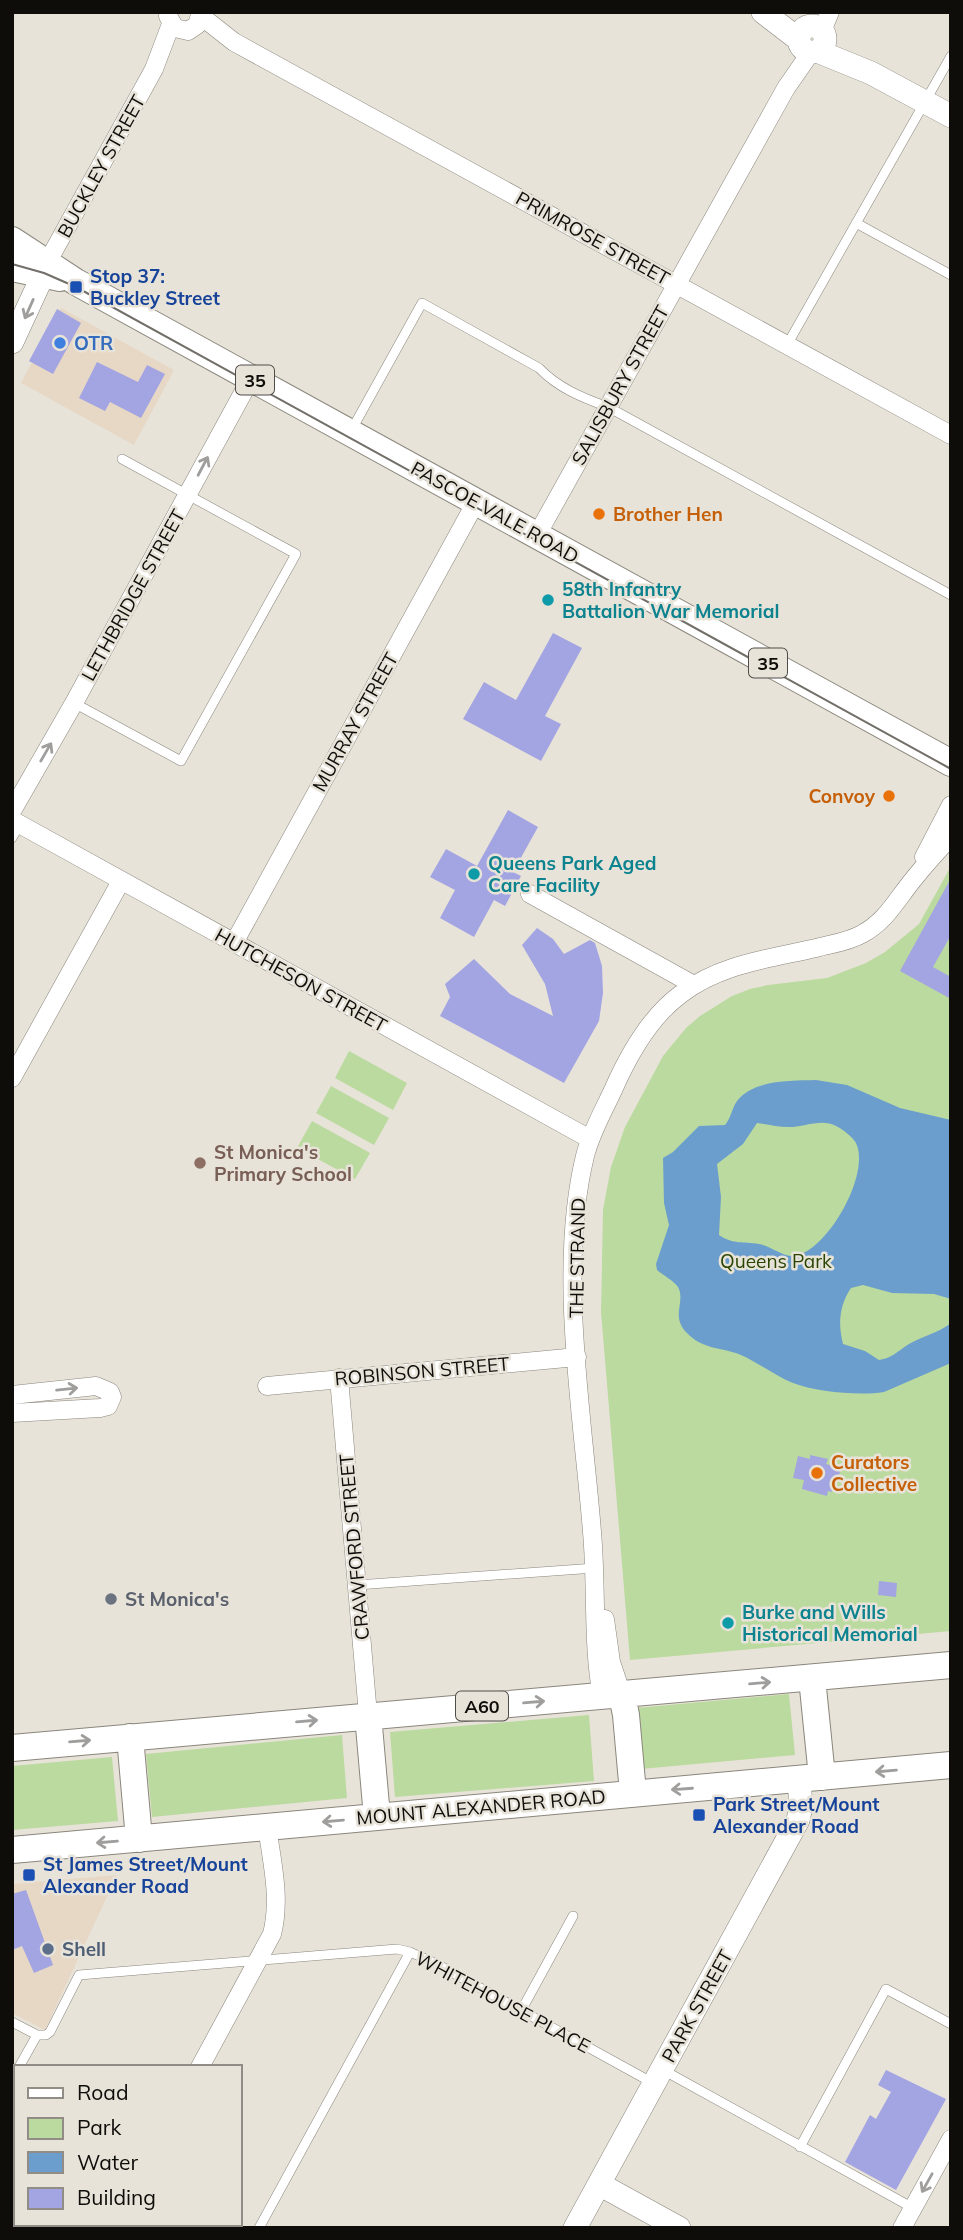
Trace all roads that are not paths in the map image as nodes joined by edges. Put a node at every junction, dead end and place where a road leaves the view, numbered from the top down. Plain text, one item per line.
1 (764, 13) edge
2 (181, 19) edge
3 (814, 34) edge
4 (951, 56) edge
5 (926, 102) junction
6 (951, 116) edge
7 (856, 223) junction
8 (12, 240) edge
9 (45, 269) junction
10 (14, 271) edge
11 (951, 275) edge
12 (676, 284) junction
13 (12, 342) edge
14 (787, 345) junction
15 (251, 378) junction
16 (608, 407) junction
17 (350, 433) junction
18 (951, 435) edge
19 (122, 459) dead end
20 (188, 495) junction
21 (476, 502) junction
22 (537, 535) junction
23 (951, 595) edge
24 (74, 703) junction
25 (951, 763) edge
26 (951, 805) edge
27 (14, 823) edge
28 (951, 837) edge
29 (121, 881) junction
30 (912, 882) junction
31 (530, 894) dead end
32 (234, 943) junction
33 (694, 985) junction
34 (12, 1079) edge
35 (590, 1139) junction
36 (577, 1357) junction
37 (339, 1378) junction
38 (267, 1386) dead end
39 (12, 1395) edge
40 (12, 1413) edge
41 (595, 1567) junction
42 (357, 1586) junction
43 (951, 1665) edge
44 (812, 1678) junction
45 (612, 1696) junction
46 (368, 1715) junction
47 (130, 1737) junction
48 (12, 1748) edge
49 (951, 1765) edge
50 (810, 1778) junction
51 (624, 1793) junction
52 (377, 1817) junction
53 (267, 1827) junction
54 (139, 1839) junction
55 (12, 1850) edge
56 (573, 1916) dead end
57 (410, 1952) junction
58 (260, 1960) junction
59 (521, 2011) junction
60 (12, 2022) edge
61 (951, 2024) edge
62 (37, 2035) junction
63 (20, 2065) edge
64 (201, 2065) edge
65 (658, 2077) junction
66 (951, 2139) edge
67 (800, 2147) junction
68 (599, 2184) junction
69 (913, 2208) junction
70 (259, 2228) edge
71 (575, 2228) edge
72 (679, 2228) edge
73 (902, 2228) edge

1 - 3 street
2 - 9 street, BUCKLEY STREET
2 - 12 street, PRIMROSE STREET
3 - 5 street
3 - 12 street, SALISBURY STREET
4 - 5 lane
5 - 6 street
5 - 7 lane
7 - 11 lane
7 - 14 lane
8 - 9 main road, PASCOE VALE ROAD / 35
9 - 10 main road
9 -> 13 street, BUCKLEY STREET
9 - 15 main road, PASCOE VALE ROAD / 35
12 - 14 street, PRIMROSE STREET
12 - 16 street, SALISBURY STREET
14 - 18 street, PRIMROSE STREET
15 - 17 main road, PASCOE VALE ROAD / 35
20 -> 15 street, LETHBRIDGE STREET
16 - 17 lane
16 - 22 street, SALISBURY STREET
16 - 23 lane
17 - 21 main road, PASCOE VALE ROAD / 35
19 - 20 lane
20 - 24 street, LETHBRIDGE STREET
20 - 24 lane
21 - 22 main road, PASCOE VALE ROAD / 35
21 - 32 street, MURRAY STREET
22 - 25 main road, PASCOE VALE ROAD / 35
27 -> 24 street, LETHBRIDGE STREET
26 - 30 street, THE STRAND
27 - 29 street, HUTCHESON STREET
28 - 30 street, THE STRAND
29 - 32 street, HUTCHESON STREET
29 - 34 street
30 - 33 street, THE STRAND
31 - 33 street
32 - 35 street, HUTCHESON STREET
33 - 35 street, THE STRAND
35 - 36 street, THE STRAND
36 - 37 street, ROBINSON STREET
36 - 41 street, THE STRAND
37 - 38 street, ROBINSON STREET
37 - 42 street, CRAWFORD STREET
39 -> 40 street
41 - 42 lane
41 - 45 street, THE STRAND
42 - 46 street, CRAWFORD STREET
43 - 44 main road, A60
45 -> 44 main road, A60
44 - 50 main road
46 -> 45 main road, A60
45 - 51 main road
47 -> 46 main road, A60
46 - 52 main road
48 -> 47 main road, A60
47 - 54 main road
49 -> 50 main road, MOUNT ALEXANDER ROAD
50 -> 51 main road, MOUNT ALEXANDER ROAD
50 - 65 street, PARK STREET
51 - 52 main road, MOUNT ALEXANDER ROAD
52 -> 53 main road, MOUNT ALEXANDER ROAD
53 - 54 main road, MOUNT ALEXANDER ROAD
53 - 58 street
54 -> 55 main road, MOUNT ALEXANDER ROAD
56 - 59 lane
57 - 58 lane, WHITEHOUSE PLACE
57 - 59 lane, WHITEHOUSE PLACE
57 - 70 lane
58 - 62 lane, WHITEHOUSE PLACE
58 - 64 street
59 - 65 lane, WHITEHOUSE PLACE
60 - 62 lane
61 - 67 lane
62 - 63 lane
65 - 67 lane, WHITEHOUSE PLACE
65 - 68 street, PARK STREET
66 -> 69 street
67 - 69 lane, WHITEHOUSE PLACE
68 - 71 street, PARK STREET
68 - 72 street
69 - 73 street

